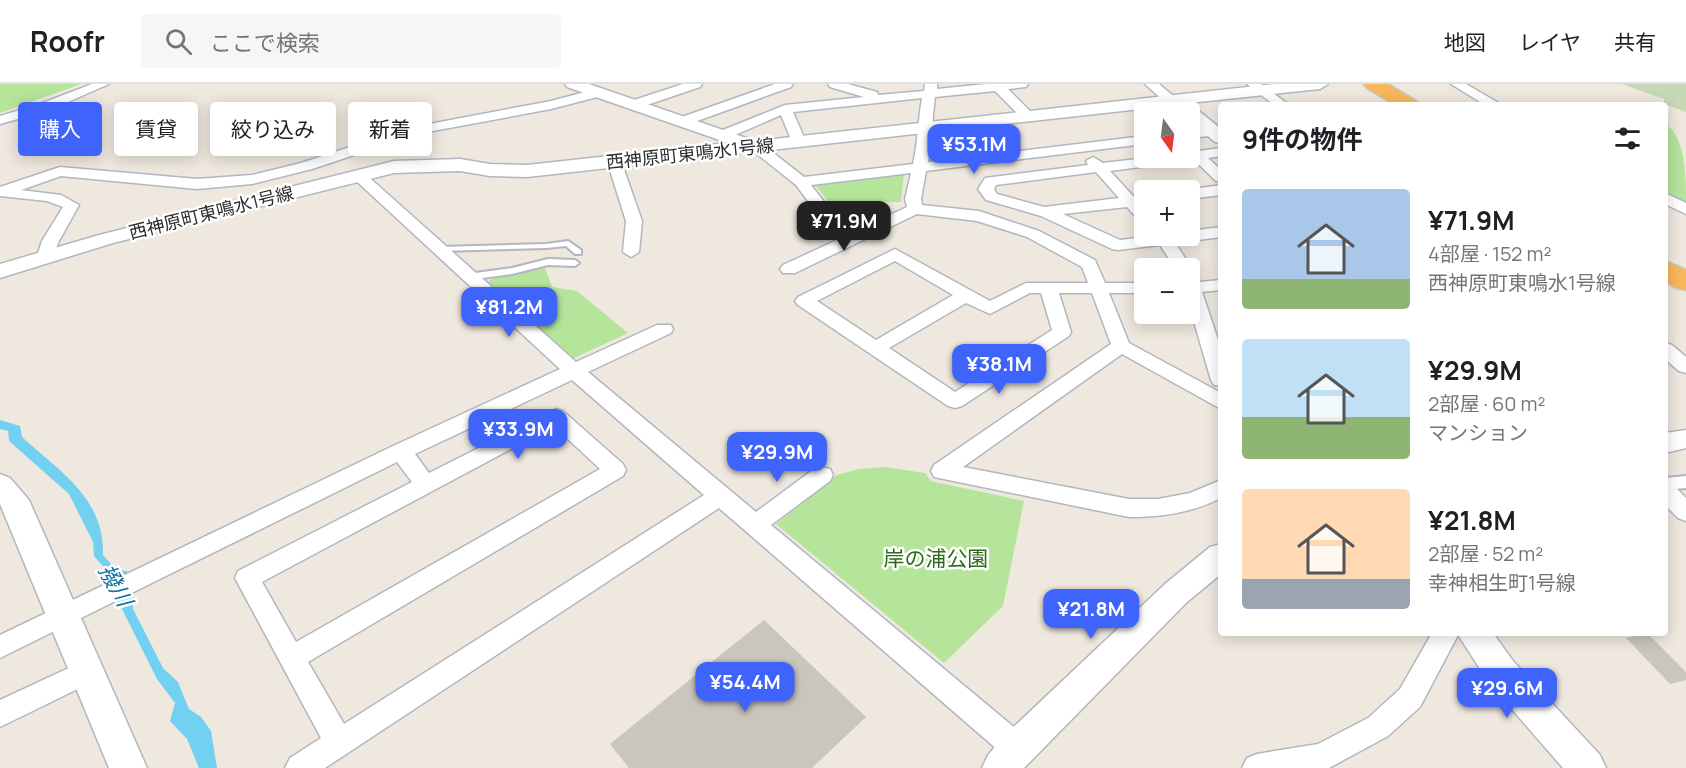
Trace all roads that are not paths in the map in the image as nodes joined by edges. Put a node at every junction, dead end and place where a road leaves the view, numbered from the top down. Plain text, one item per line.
1 (103, 84) edge
2 (696, 84) edge
3 (788, 84) edge
4 (834, 84) edge
5 (1022, 84) edge
6 (1151, 84) edge
7 (1320, 84) edge
8 (1360, 84) edge
9 (1374, 84) edge
10 (1457, 84) edge
11 (996, 85) edge
12 (1257, 87) edge
13 (590, 88) edge
14 (930, 89) edge
15 (884, 98) junction
16 (1172, 101) junction
17 (1278, 102) edge
18 (1390, 102) edge
19 (1404, 102) edge
20 (1490, 102) edge
21 (636, 105) junction
22 (785, 109) junction
23 (1029, 117) junction
24 (0, 120) edge
25 (684, 121) junction
26 (924, 128) junction
27 (1200, 134) edge
28 (723, 135) junction
29 (1217, 135) edge
30 (1134, 141) edge
31 (799, 142) junction
32 (757, 147) junction
33 (1076, 148) junction
34 (1218, 152) edge
35 (1200, 155) edge
36 (614, 161) junction
37 (1200, 162) edge
38 (1134, 163) edge
39 (920, 167) junction
40 (1100, 167) junction
41 (358, 175) junction
42 (1218, 176) edge
43 (801, 182) junction
44 (1218, 190) edge
45 (0, 191) edge
46 (1200, 193) edge
47 (1134, 197) edge
48 (1668, 199) edge
49 (1134, 201) edge
50 (1686, 208) edge
51 (915, 209) junction
52 (1044, 212) junction
53 (1218, 232) edge
54 (1200, 234) edge
55 (847, 242) junction
56 (1134, 242) edge
57 (441, 249) junction
58 (578, 252) dead end
59 (631, 252) dead end
60 (45, 256) junction
61 (819, 256) junction
62 (1668, 261) edge
63 (575, 263) dead end
64 (789, 269) dead end
65 (0, 271) edge
66 (1668, 271) edge
67 (1686, 272) edge
68 (468, 277) junction
69 (850, 277) junction
70 (1686, 282) edge
71 (1218, 285) edge
72 (1200, 286) edge
73 (1099, 287) junction
74 (1048, 288) junction
75 (1134, 288) edge
76 (966, 295) junction
77 (1200, 314) edge
78 (664, 329) dead end
79 (1121, 346) junction
80 (876, 348) junction
81 (1668, 352) edge
82 (1686, 367) edge
83 (574, 371) junction
84 (1218, 372) edge
85 (1218, 400) edge
86 (401, 452) junction
87 (822, 475) dead end
88 (1686, 482) edge
89 (1668, 484) edge
90 (426, 485) junction
91 (0, 486) edge
92 (1218, 490) edge
93 (1668, 494) edge
94 (721, 495) junction
95 (1686, 512) edge
96 (756, 525) junction
97 (1218, 558) edge
98 (72, 612) junction
99 (1444, 636) edge
100 (1475, 636) edge
101 (0, 647) edge
102 (292, 658) junction
103 (88, 670) junction
104 (0, 714) edge
105 (339, 743) junction
106 (1009, 758) edge
107 (128, 768) edge
108 (300, 768) edge
109 (1257, 768) edge
110 (1587, 768) edge

1 - 24 street
2 - 21 street
3 - 25 street
4 - 15 street
5 - 11 street
6 - 16 street
7 - 12 street, 西神原町東鳴水1号線
8 - 18 highway
9 - 19 highway
10 - 20 street
11 - 14 street
11 - 23 street
12 - 16 street, 西神原町東鳴水1号線
12 - 17 street
13 - 21 street
13 - 45 street
14 - 15 street
14 - 26 street
15 - 22 street
16 - 23 street, 西神原町東鳴水1号線
16 - 29 street
21 - 25 street
22 - 28 street
22 - 31 street
23 - 26 street, 西神原町東鳴水1号線
25 - 28 street
26 - 31 street, 西神原町東鳴水1号線
26 - 39 street
27 - 29 street
28 - 32 street
30 - 33 street
31 - 32 street, 西神原町東鳴水1号線
32 - 36 street, 西神原町東鳴水1号線
32 - 43 street
33 - 39 street
33 - 40 street
34 - 35 street
36 - 41 street, 西神原町東鳴水1号線
36 - 59 street
37 - 42 street
38 - 40 street
39 - 43 street
39 - 51 street
40 - 47 street
40 - 52 street
41 - 57 street
41 - 60 street, 西神原町東鳴水1号線
43 - 55 street
44 - 46 street
45 - 60 street
48 - 50 street
49 - 52 street
51 - 55 street
51 - 73 street
52 - 56 street
53 - 54 street
55 - 61 street
57 - 58 lane
57 - 68 street
60 - 65 street, 西神原町東鳴水1号線
61 - 64 street
61 - 69 street
62 - 67 highway
63 - 68 lane
66 - 70 highway
68 - 83 street
69 - 76 street
69 - 80 street
71 - 72 street
73 - 74 street
73 - 75 street
73 - 79 street
74 - 76 street
74 - 80 street
76 - 80 street
77 - 84 street
78 - 83 street
79 - 85 street
79 - 92 street
81 - 82 street
83 - 86 street
83 - 94 street
86 - 90 street
86 - 98 street
87 - 96 street
88 - 89 street
90 - 102 street
90 - 102 street
91 - 98 street
93 - 95 street
94 - 96 street
94 - 105 street
96 - 106 street
97 - 106 street
98 - 101 street
98 - 103 street
99 - 109 street
100 - 110 street
102 - 105 street
103 - 104 street
103 - 107 street
105 - 108 street

